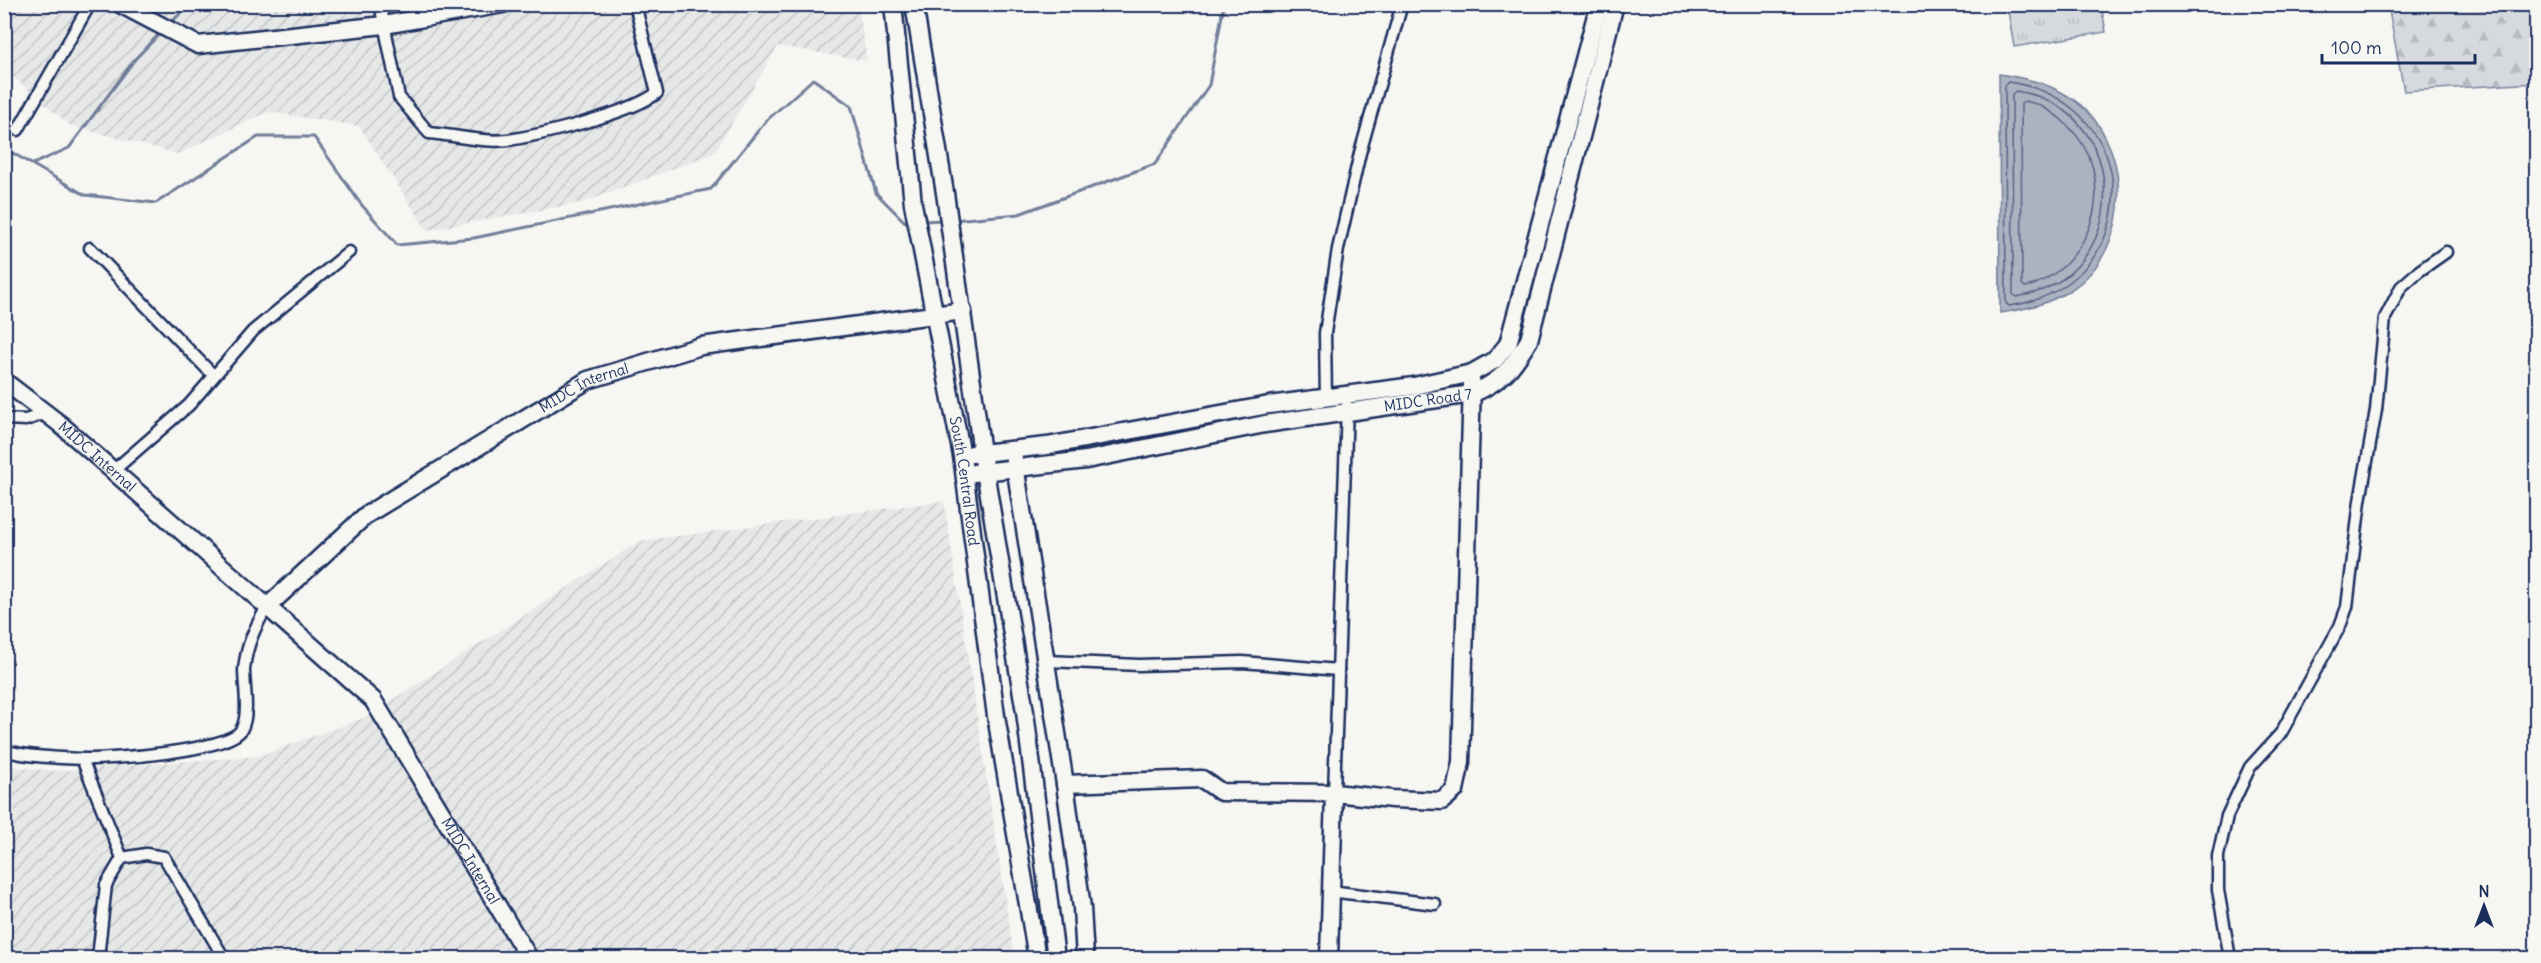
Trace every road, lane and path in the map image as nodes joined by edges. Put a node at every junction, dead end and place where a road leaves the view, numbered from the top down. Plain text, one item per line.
1 (90, 4) edge
2 (120, 4) edge
3 (380, 4) edge
4 (503, 4) edge
5 (635, 4) edge
6 (893, 4) edge
7 (914, 4) edge
8 (1402, 4) edge
9 (1599, 4) edge
10 (1615, 4) edge
11 (384, 25) junction
12 (18, 130) dead end
13 (90, 248) dead end
14 (349, 252) dead end
15 (2446, 252) dead end
16 (1537, 269) junction
17 (963, 311) junction
18 (936, 315) junction
19 (1472, 373) junction
20 (214, 376) junction
21 (4, 381) edge
22 (1472, 394) junction
23 (1326, 399) junction
24 (1347, 403) junction
25 (46, 413) junction
26 (4, 419) edge
27 (1012, 450) junction
28 (982, 453) junction
29 (962, 456) junction
30 (1016, 468) junction
31 (113, 471) junction
32 (985, 472) junction
33 (965, 474) junction
34 (267, 607) junction
35 (1048, 661) junction
36 (1338, 670) junction
37 (4, 750) edge
38 (82, 759) junction
39 (1065, 784) junction
40 (1334, 793) junction
41 (122, 858) junction
42 (1330, 891) junction
43 (1435, 904) dead end
44 (98, 958) edge
45 (224, 958) edge
46 (529, 958) edge
47 (1037, 958) edge
48 (1055, 958) edge
49 (1084, 958) edge
50 (1329, 958) edge
51 (2230, 958) edge

1 - 12 street
2 - 11 street
3 - 11 street
4 - 11 street
5 - 11 street
6 - 18 street, South Central Road
7 - 17 street, South Central Road
8 - 23 street
9 - 16 street, MIDC Road 7
10 - 16 street, MIDC Road 7
13 - 20 street
14 - 20 street
15 - 51 street
16 - 19 street, MIDC Road 7
16 - 22 street, MIDC Road 7
17 - 18 street, MIDC Internal
17 - 28 street, South Central Road
18 - 29 street, South Central Road
18 - 34 street, MIDC Internal
19 - 22 street
19 - 24 street, MIDC Road 7
20 - 31 street
21 - 25 street, MIDC Internal
22 - 24 street, MIDC Road 7
22 - 40 street
23 - 24 street, MIDC Road 7
23 - 27 street, MIDC Road 7
24 - 30 street, MIDC Road 7
24 - 36 street
25 - 26 street
25 - 31 street, MIDC Internal
27 - 28 street, MIDC Road 7
27 - 30 street
28 - 29 street, MIDC Road 7
28 - 32 street, South Central Road
29 - 33 street, South Central Road
30 - 32 street, MIDC Road 7
30 - 35 street
31 - 34 street, MIDC Internal
32 - 33 street, MIDC Road 7
32 - 48 street, South Central Road
33 - 47 street, South Central Road
34 - 38 street
34 - 46 street, MIDC Internal
35 - 36 street
35 - 39 street
36 - 40 street
37 - 38 street
38 - 41 street
39 - 40 street
39 - 49 street
40 - 42 street
41 - 44 street
41 - 45 street
42 - 43 street
42 - 50 street

